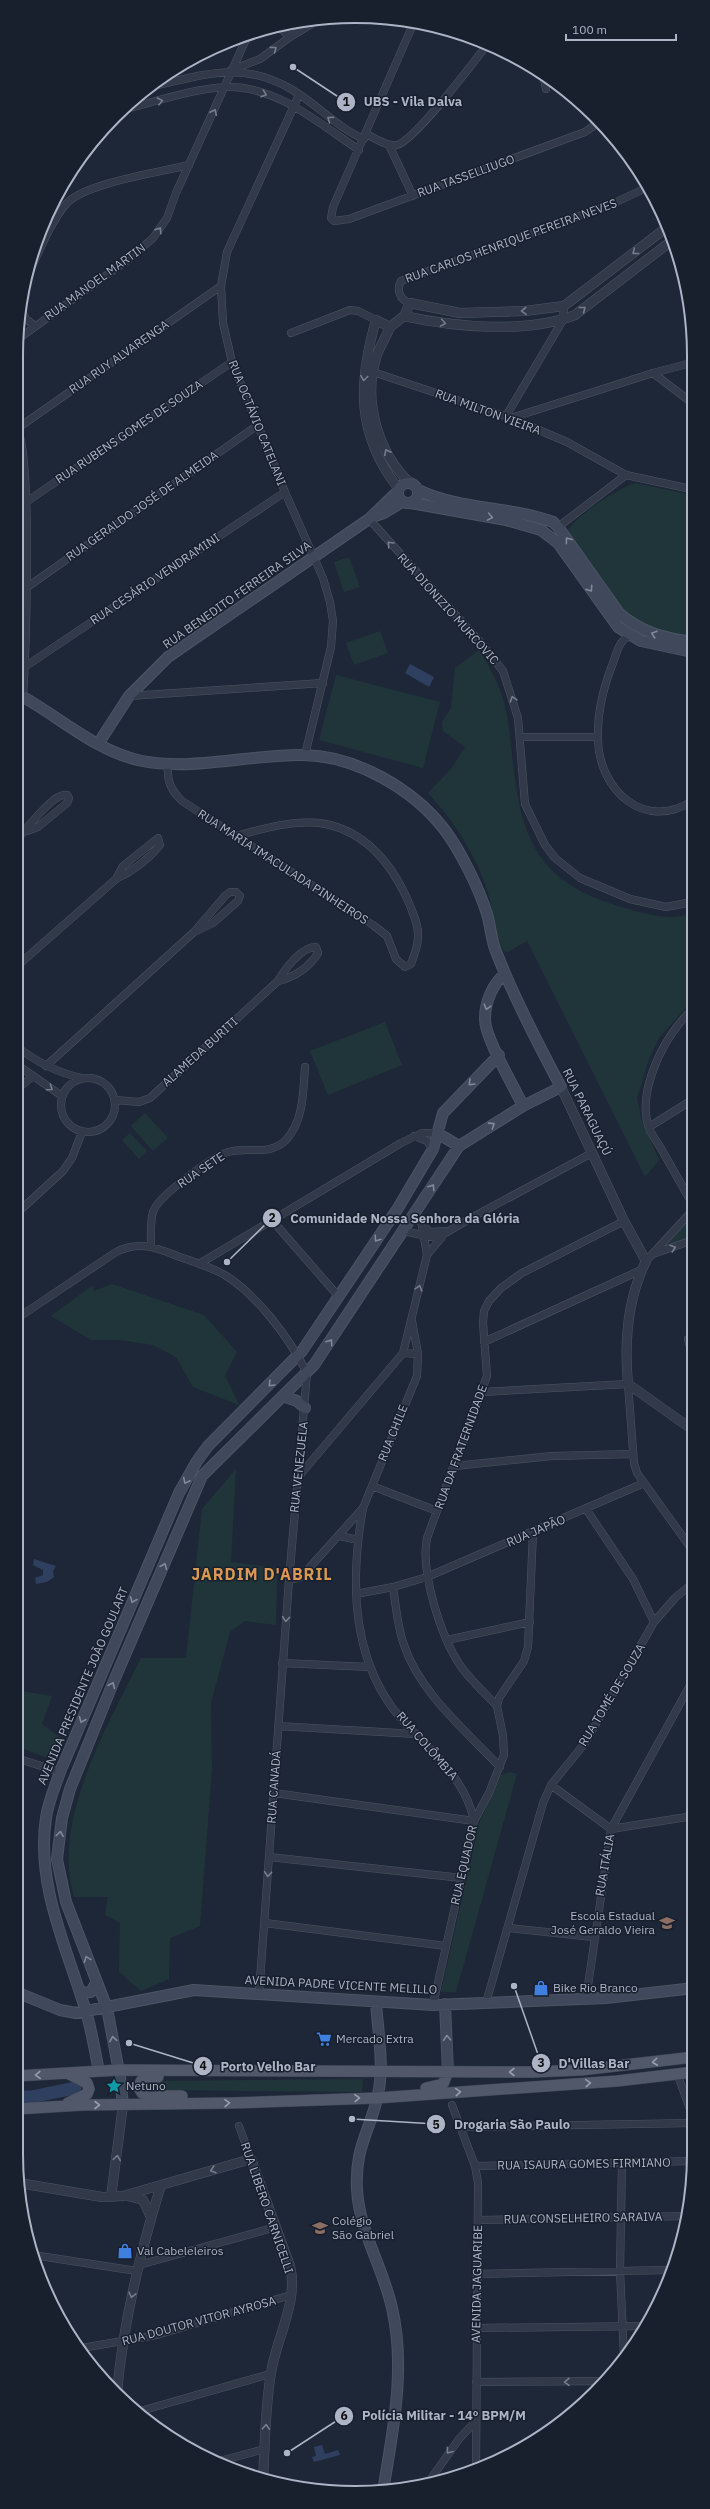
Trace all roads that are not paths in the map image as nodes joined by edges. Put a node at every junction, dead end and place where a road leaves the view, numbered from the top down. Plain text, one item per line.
1 (306, 27) edge
2 (411, 28) edge
3 (283, 31) edge
4 (290, 36) junction
5 (244, 42) edge
6 (484, 49) edge
7 (231, 70) junction
8 (545, 83) edge
9 (164, 84) edge
10 (226, 87) junction
11 (546, 89) dead end
12 (299, 95) junction
13 (133, 107) edge
14 (293, 107) junction
15 (595, 125) edge
16 (365, 136) junction
17 (389, 145) junction
18 (359, 150) junction
19 (189, 165) junction
20 (643, 189) edge
21 (413, 196) junction
22 (663, 230) edge
23 (668, 244) edge
24 (37, 260) edge
25 (221, 286) junction
26 (410, 303) junction
27 (564, 306) junction
28 (404, 316) junction
29 (25, 319) edge
30 (376, 320) junction
31 (563, 320) junction
32 (35, 326) junction
33 (390, 327) junction
34 (291, 333) dead end
35 (24, 334) edge
36 (371, 339) junction
37 (382, 344) junction
38 (232, 362) junction
39 (687, 364) edge
40 (373, 372) junction
41 (653, 373) junction
42 (687, 399) edge
43 (508, 417) junction
44 (23, 423) edge
45 (258, 425) junction
46 (23, 449) edge
47 (626, 474) junction
48 (414, 486) junction
49 (687, 488) edge
50 (398, 490) junction
51 (284, 492) junction
52 (26, 502) junction
53 (406, 503) junction
54 (371, 518) junction
55 (558, 527) junction
56 (314, 557) junction
57 (26, 588) junction
58 (630, 636) junction
59 (687, 641) edge
60 (687, 651) edge
61 (26, 666) junction
62 (23, 680) edge
63 (323, 683) junction
64 (129, 696) junction
65 (23, 697) edge
66 (520, 737) junction
67 (598, 737) junction
68 (98, 744) junction
69 (306, 755) junction
70 (168, 765) junction
71 (687, 804) edge
72 (27, 831) junction
73 (23, 834) edge
74 (236, 836) junction
75 (116, 879) junction
76 (687, 903) edge
77 (194, 932) junction
78 (23, 961) edge
79 (505, 974) junction
80 (278, 981) junction
81 (687, 1016) edge
82 (23, 1051) edge
83 (499, 1055) junction
84 (46, 1066) junction
85 (305, 1067) dead end
86 (23, 1069) edge
87 (33, 1076) junction
88 (81, 1078) junction
89 (23, 1084) edge
90 (561, 1087) junction
91 (62, 1096) junction
92 (115, 1100) junction
93 (687, 1103) edge
94 (523, 1106) junction
95 (649, 1127) junction
96 (82, 1132) junction
97 (437, 1133) junction
98 (413, 1136) junction
99 (459, 1146) junction
100 (433, 1149) junction
101 (592, 1153) junction
102 (687, 1196) edge
103 (23, 1208) edge
104 (413, 1215) junction
105 (687, 1216) edge
106 (271, 1219) junction
107 (624, 1221) junction
108 (422, 1226) junction
109 (449, 1230) junction
110 (403, 1231) junction
111 (443, 1236) junction
112 (424, 1237) junction
113 (687, 1243) edge
114 (151, 1245) junction
115 (427, 1255) junction
116 (650, 1258) junction
117 (199, 1264) junction
118 (641, 1270) junction
119 (339, 1297) junction
120 (23, 1314) edge
121 (412, 1321) junction
122 (484, 1342) junction
123 (403, 1353) junction
124 (418, 1354) junction
125 (299, 1356) junction
126 (282, 1373) junction
127 (307, 1373) junction
128 (628, 1384) junction
129 (482, 1392) junction
130 (286, 1393) junction
131 (305, 1408) junction
132 (687, 1426) edge
133 (633, 1454) junction
134 (455, 1466) junction
135 (298, 1476) junction
136 (644, 1484) junction
137 (372, 1486) junction
138 (363, 1508) junction
139 (586, 1509) junction
140 (437, 1511) junction
141 (532, 1532) junction
142 (340, 1536) junction
143 (358, 1540) junction
144 (687, 1543) edge
145 (427, 1577) junction
146 (289, 1580) junction
147 (393, 1587) junction
148 (687, 1589) edge
149 (356, 1594) junction
150 (530, 1622) junction
151 (654, 1622) junction
152 (447, 1640) junction
153 (282, 1663) junction
154 (370, 1667) junction
155 (687, 1691) edge
156 (497, 1706) junction
157 (278, 1726) junction
158 (416, 1734) junction
159 (23, 1760) edge
160 (500, 1767) junction
161 (60, 1772) junction
162 (551, 1785) junction
163 (274, 1793) junction
164 (687, 1817) edge
165 (474, 1821) junction
166 (611, 1829) junction
167 (269, 1857) junction
168 (462, 1878) junction
169 (265, 1923) junction
170 (509, 1928) junction
171 (593, 1937) junction
172 (446, 1946) junction
173 (96, 1983) junction
174 (687, 1989) edge
175 (80, 1992) junction
176 (259, 1994) junction
177 (23, 1995) edge
178 (586, 1999) junction
179 (376, 2002) junction
180 (486, 2003) junction
181 (444, 2004) junction
182 (433, 2005) junction
183 (107, 2008) junction
184 (86, 2011) junction
185 (687, 2058) edge
186 (99, 2071) junction
187 (213, 2072) junction
188 (380, 2072) junction
189 (448, 2072) junction
190 (60, 2074) junction
191 (120, 2074) junction
192 (687, 2074) edge
193 (23, 2076) edge
194 (678, 2076) junction
195 (401, 2096) junction
196 (377, 2098) junction
197 (122, 2100) junction
198 (687, 2101) edge
199 (203, 2103) junction
200 (452, 2105) dead end
201 (60, 2106) junction
202 (23, 2109) edge
203 (687, 2123) edge
204 (239, 2126) dead end
205 (462, 2129) junction
206 (251, 2159) junction
207 (687, 2161) edge
208 (622, 2162) junction
209 (475, 2166) junction
210 (25, 2184) edge
211 (161, 2185) junction
212 (128, 2196) junction
213 (111, 2197) junction
214 (681, 2216) edge
215 (151, 2217) junction
216 (621, 2217) junction
217 (478, 2220) junction
218 (276, 2227) junction
219 (40, 2257) edge
220 (138, 2268) junction
221 (666, 2270) edge
222 (620, 2272) junction
223 (476, 2274) junction
224 (291, 2295) junction
225 (623, 2326) junction
226 (639, 2326) edge
227 (477, 2328) junction
228 (121, 2343) junction
229 (86, 2348) edge
230 (624, 2348) edge
231 (270, 2374) junction
232 (597, 2381) edge
233 (476, 2382) junction
234 (118, 2386) edge
235 (144, 2410) edge
236 (475, 2422) junction
237 (264, 2449) junction
238 (225, 2460) edge
239 (476, 2463) edge
240 (263, 2473) edge
241 (433, 2477) edge
242 (384, 2484) edge

1 - 4 street
2 - 16 street
3 - 4 street
7 -> 4 street
5 - 7 street, RUA MANOEL MARTIN
6 - 17 street
7 - 9 street
7 - 10 street, RUA MANOEL MARTIN
7 - 12 street
8 - 11 street
13 -> 10 street
10 -> 14 street
19 -> 10 street, RUA MANOEL MARTIN
12 - 14 street, RUA OCTÁVIO CATELANI
16 -> 12 street
14 - 18 street
14 - 25 street, RUA OCTÁVIO CATELANI
15 - 21 street, RUA TASSELLIUGO
16 - 17 street
16 - 18 street
17 - 21 street
18 - 21 street, RUA TASSELLIUGO
19 - 24 street
32 -> 19 street, RUA MANOEL MARTIN
20 - 26 street, RUA CARLOS HENRIQUE PEREIRA NEVES
22 -> 27 street
31 -> 23 street
25 - 38 street, RUA OCTÁVIO CATELANI
25 - 44 street, RUA RUY ALVARENGA
27 -> 26 street
26 - 28 street
27 - 31 street
28 -> 31 street
28 - 33 street
29 - 32 street
30 - 33 street
30 - 34 street
30 - 36 street
31 - 43 street
32 - 35 street, RUA MANOEL MARTIN
33 - 37 street
36 - 37 street
36 -> 50 street
37 - 40 street
38 - 45 street, RUA OCTÁVIO CATELANI
38 - 52 street, RUA RUBENS GOMES DE SOUZA
39 - 41 street
40 - 43 street, RUA MILTON VIEIRA
48 -> 40 street
41 - 42 street
41 - 43 street
43 - 47 street, RUA MILTON VIEIRA
45 - 51 street, RUA OCTÁVIO CATELANI
45 - 57 street, RUA GERALDO JOSÉ DE ALMEIDA
46 - 52 street
47 - 49 street, RUA MILTON VIEIRA
47 - 55 street
48 - 50 main road
48 - 53 main road
48 - 55 main road
50 - 53 main road
50 - 54 main road, RUA BENEDITO FERREIRA SILVA
51 - 56 street, RUA OCTÁVIO CATELANI
51 - 61 street, RUA CESÁRIO VENDRAMINI
52 - 57 street
53 - 54 main road, RUA BENEDITO FERREIRA SILVA
53 -> 58 main road
54 - 56 main road, RUA BENEDITO FERREIRA SILVA
66 -> 54 street, RUA DIONIZIO MURCOVIC
59 -> 55 main road
56 - 63 street, RUA OCTÁVIO CATELANI
56 - 64 main road, RUA BENEDITO FERREIRA SILVA
57 - 61 street
58 - 60 main road
58 - 67 street
61 - 62 street
63 - 64 street
63 - 69 street, RUA OCTÁVIO CATELANI
64 - 68 main road, RUA BENEDITO FERREIRA SILVA
65 - 68 main road, RUA PARAGUAÇÚ
66 - 67 street
66 - 76 street, RUA DIONIZIO MURCOVIC
67 - 71 street
68 - 70 main road, RUA PARAGUAÇÚ
69 - 70 main road, RUA PARAGUAÇÚ
69 - 79 main road, RUA PARAGUAÇÚ
70 - 74 street, RUA MARIA IMACULADA PINHEIROS
72 - 72 street
72 - 73 street
74 - 74 street, RUA MARIA IMACULADA PINHEIROS
75 - 75 street
75 - 78 street
77 - 77 street
77 - 84 street
79 -> 83 main road
79 - 90 main road, RUA PARAGUAÇÚ
80 - 80 street, ALAMEDA BURITI
80 - 92 street, ALAMEDA BURITI
81 - 95 street
82 - 84 street
83 - 94 main road
83 -> 97 main road, AVENIDA PRESIDENTE JOÃO GOULART
84 - 88 street
85 - 114 street, RUA SETE
86 - 87 street
87 - 89 street
87 -> 91 street
88 - 91 street
88 - 92 street
90 - 94 main road
90 - 101 street, RUA PARAGUAÇÚ
91 - 96 street
92 - 96 street
93 - 95 street
99 -> 94 main road
95 - 102 street
96 - 103 street
97 - 98 street
97 - 99 main road
97 - 100 main road, AVENIDA PRESIDENTE JOÃO GOULART
98 - 100 street
98 - 106 street
104 -> 99 main road
100 -> 119 main road, AVENIDA PRESIDENTE JOÃO GOULART
101 - 107 street, RUA PARAGUAÇÚ
101 - 109 street
104 - 108 street
104 - 110 main road
105 - 116 street
106 - 117 street
106 - 119 street
107 - 116 street, RUA PARAGUAÇÚ
107 - 122 street, RUA DA FRATERNIDADE
108 - 109 street
108 - 112 street
109 - 111 street
110 - 112 street
127 -> 110 main road
111 - 112 street
111 - 115 street
112 - 115 street
116 -> 113 street
114 - 117 street, RUA VENEZUELA
114 - 120 street
121 -> 115 street
116 - 118 street
117 - 125 street, RUA VENEZUELA
118 - 122 street
118 - 128 street
119 - 125 main road, AVENIDA PRESIDENTE JOÃO GOULART
121 - 123 street
121 - 124 street, RUA CHILE
122 - 129 street, RUA DA FRATERNIDADE
123 - 124 street
123 - 135 street
124 - 137 street, RUA CHILE
125 - 126 main road, AVENIDA PRESIDENTE JOÃO GOULART
125 - 127 street, RUA VENEZUELA
126 - 130 main road
126 -> 161 main road, AVENIDA PRESIDENTE JOÃO GOULART
127 - 130 main road
127 - 131 street, RUA VENEZUELA
128 - 129 street
128 - 132 street
128 - 133 street
129 - 134 street, RUA DA FRATERNIDADE
130 - 131 main road
173 -> 130 main road
131 - 135 street, RUA VENEZUELA
133 - 134 street
133 - 136 street
134 - 140 street, RUA DA FRATERNIDADE
135 - 146 street, RUA VENEZUELA
136 - 139 street, RUA JAPÃO
136 - 144 street
137 - 138 street, RUA CHILE
137 - 140 street
138 - 142 street, RUA CHILE
138 - 143 street, RUA COLÔMBIA
139 - 141 street, RUA JAPÃO
139 - 151 street
140 - 145 street, RUA DA FRATERNIDADE
141 - 145 street, RUA JAPÃO
141 - 150 street
142 - 143 street
142 - 146 street, RUA CHILE
143 - 149 street, RUA COLÔMBIA
145 - 147 street, RUA JAPÃO
145 - 152 street, RUA DA FRATERNIDADE
146 -> 153 street, RUA CANADÁ
147 - 149 street, RUA JAPÃO
147 - 160 street
148 - 151 street, RUA TOMÉ DE SOUZA
149 - 154 street, RUA COLÔMBIA
150 - 152 street
150 - 156 street
151 - 162 street, RUA TOMÉ DE SOUZA
152 - 156 street, RUA DA FRATERNIDADE
153 - 154 street
153 - 157 street, RUA CANADÁ
154 - 158 street, RUA COLÔMBIA
155 - 166 street, RUA ITÁLIA
156 - 160 street, RUA EQUADOR
157 - 158 street
157 - 163 street, RUA CANADÁ
158 - 165 street, RUA COLÔMBIA
159 - 161 street
160 - 165 street, RUA EQUADOR
161 - 175 main road, AVENIDA PRESIDENTE JOÃO GOULART
162 - 166 street
162 - 170 street, RUA TOMÉ DE SOUZA
163 - 165 street
163 - 167 street, RUA CANADÁ
164 - 166 street
165 - 168 street, RUA EQUADOR
166 - 171 street, RUA ITÁLIA
167 - 168 street
167 -> 169 street, RUA CANADÁ
168 - 172 street, RUA EQUADOR
169 - 172 street
169 - 176 street, RUA CANADÁ
170 - 171 street
170 - 180 street, RUA TOMÉ DE SOUZA
171 - 178 street, RUA ITÁLIA
172 - 182 street, RUA EQUADOR
173 - 175 main road
173 - 183 main road
174 - 178 main road, AVENIDA PADRE VICENTE MELILLO
175 - 184 main road, AVENIDA PRESIDENTE JOÃO GOULART
176 - 179 main road, AVENIDA PADRE VICENTE MELILLO
176 - 183 main road, AVENIDA PADRE VICENTE MELILLO
177 - 184 main road, AVENIDA PADRE VICENTE MELILLO
178 - 180 main road, AVENIDA PADRE VICENTE MELILLO
179 - 182 main road, AVENIDA PADRE VICENTE MELILLO
179 - 188 main road
180 - 181 main road, AVENIDA PADRE VICENTE MELILLO
181 - 182 main road, AVENIDA PADRE VICENTE MELILLO
189 -> 181 main road
183 - 184 main road, AVENIDA PADRE VICENTE MELILLO
191 -> 183 main road
184 - 186 main road, AVENIDA PRESIDENTE JOÃO GOULART
185 -> 189 main road
186 - 190 main road
186 - 191 main road
187 - 188 main road
187 - 191 main road
187 - 199 main road
188 - 189 main road
188 - 196 main road
189 - 195 main road
190 -> 193 main road
190 - 201 main road
191 - 197 main road
192 - 194 main road
195 -> 194 main road
194 - 198 street
195 - 196 main road
199 -> 196 main road
196 - 242 main road
197 - 199 main road
201 -> 197 main road
213 -> 197 street
200 - 205 street, AVENIDA JAGUARIBE
201 - 202 main road
203 - 205 street
204 - 206 street, RUA LIBERO CARNICELLI
205 - 209 street, AVENIDA JAGUARIBE
206 -> 211 street
206 - 218 street, RUA LIBERO CARNICELLI
207 - 208 street, RUA ISAURA GOMES FIRMIANO
208 - 209 street, RUA ISAURA GOMES FIRMIANO
208 - 216 street
209 - 217 street, AVENIDA JAGUARIBE
210 - 213 street
211 - 212 street
211 - 215 street
212 - 213 street
212 - 215 street
214 - 216 street, RUA CONSELHEIRO SARAIVA
215 - 220 street
216 - 217 street, RUA CONSELHEIRO SARAIVA
216 - 222 street
217 - 223 street, AVENIDA JAGUARIBE
218 - 220 street
218 - 224 street, RUA LIBERO CARNICELLI
219 - 220 street
220 -> 228 street
221 - 222 street
222 - 223 street
222 - 225 street
223 - 227 street, AVENIDA JAGUARIBE
224 - 228 street, RUA DOUTOR VITOR AYROSA
224 - 231 street, RUA LIBERO CARNICELLI
225 - 226 street
225 - 227 street
225 - 230 street
227 - 233 street, AVENIDA JAGUARIBE
228 - 229 street, RUA DOUTOR VITOR AYROSA
228 - 234 street
231 - 235 street
237 -> 231 street, RUA LIBERO CARNICELLI
232 -> 233 street
233 - 236 street, AVENIDA JAGUARIBE
236 - 239 street, AVENIDA JAGUARIBE
236 -> 241 street
237 - 238 street
237 - 240 street, RUA LIBERO CARNICELLI

